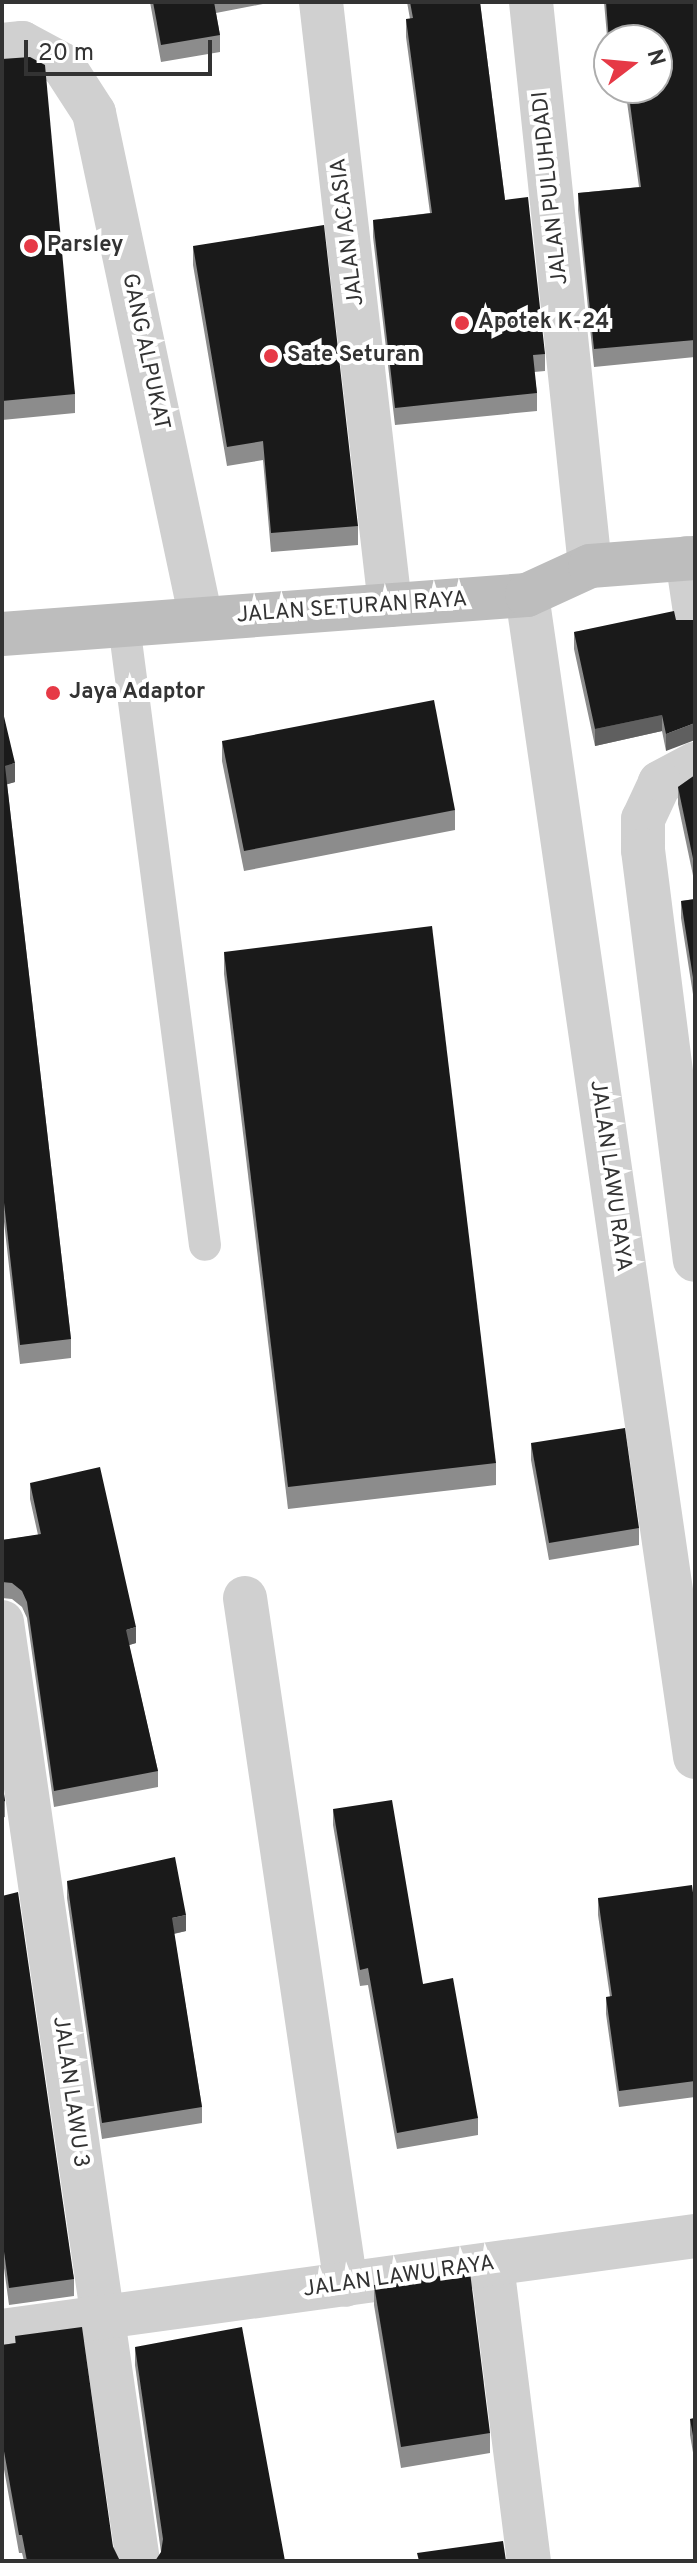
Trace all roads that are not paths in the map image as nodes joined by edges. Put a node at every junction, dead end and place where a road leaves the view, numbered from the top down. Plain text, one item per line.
1 (321, 2) edge
2 (531, 2) edge
3 (2, 45) edge
4 (691, 558) edge
5 (590, 566) junction
6 (527, 595) junction
7 (390, 605) junction
8 (695, 612) edge
9 (201, 619) junction
10 (124, 625) junction
11 (2, 634) edge
12 (695, 764) edge
13 (205, 1245) dead end
14 (695, 1260) edge
15 (245, 1598) dead end
16 (2, 1622) edge
17 (695, 1757) edge
18 (695, 2236) edge
19 (492, 2265) junction
20 (346, 2285) junction
21 (103, 2319) junction
22 (2, 2331) edge
23 (138, 2561) edge
24 (529, 2561) edge

1 - 7 street, JALAN ACASIA
2 - 5 street, JALAN PULUHDADI
3 - 9 street, GANG ALPUKAT
4 - 5 main road, JALAN SETURAN RAYA
4 - 8 street
5 - 6 main road, JALAN SETURAN RAYA
6 - 7 main road, JALAN SETURAN RAYA
6 - 17 street, JALAN LAWU RAYA
7 - 9 main road, JALAN SETURAN RAYA
9 - 10 main road, JALAN SETURAN RAYA
10 - 11 main road, JALAN SETURAN RAYA
10 - 13 lane
12 - 14 street
15 - 20 street
16 - 21 street, JALAN LAWU 3
18 - 19 street, JALAN LAWU RAYA
19 - 20 street, JALAN LAWU RAYA
19 - 24 street
20 - 21 street, JALAN LAWU RAYA
21 - 22 street, JALAN LAWU RAYA
21 - 23 street, JALAN LAWU 3

